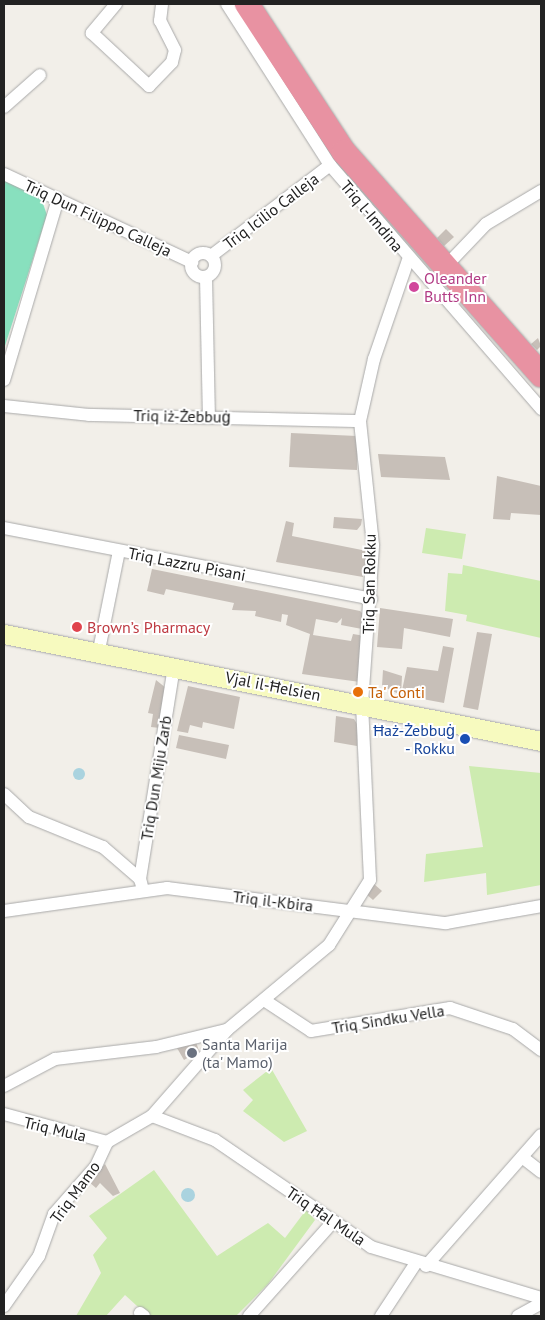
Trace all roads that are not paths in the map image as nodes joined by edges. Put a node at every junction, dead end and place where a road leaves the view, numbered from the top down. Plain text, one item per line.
1 (116, 4) edge
2 (162, 4) edge
3 (227, 4) edge
4 (247, 4) edge
5 (40, 75) dead end
6 (4, 108) edge
7 (330, 165) junction
8 (4, 174) edge
9 (541, 191) edge
10 (58, 202) junction
11 (211, 256) junction
12 (408, 260) junction
13 (192, 262) junction
14 (445, 267) junction
15 (206, 277) junction
16 (541, 375) edge
17 (4, 380) edge
18 (4, 406) edge
19 (541, 409) edge
20 (209, 416) junction
21 (360, 420) junction
22 (4, 528) edge
23 (119, 551) junction
24 (371, 599) junction
25 (4, 634) edge
26 (100, 650) junction
27 (174, 666) junction
28 (362, 704) junction
29 (541, 741) edge
30 (4, 794) edge
31 (141, 885) junction
32 (541, 906) edge
33 (351, 909) junction
34 (4, 911) edge
35 (264, 1000) junction
36 (227, 1030) junction
37 (541, 1050) edge
38 (4, 1086) edge
39 (4, 1114) edge
40 (152, 1116) junction
41 (541, 1135) edge
42 (107, 1142) junction
43 (522, 1157) junction
44 (541, 1172) edge
45 (332, 1223) junction
46 (421, 1264) junction
47 (541, 1298) edge
48 (541, 1303) edge
49 (4, 1306) edge
50 (249, 1316) edge
51 (381, 1316) edge
52 (518, 1316) edge

1 - 2 street
3 - 7 street, Triq l-Imdina
4 - 14 highway, Triq l-Imdina
5 - 6 street
7 - 11 street, Triq Icilio Calleja
7 - 12 street, Triq l-Imdina
8 - 10 street, Triq Dun Filippo Calleja
9 - 14 street
10 - 13 street, Triq Dun Filippo Calleja
10 - 17 street
11 - 13 street
11 - 15 street
12 - 19 street, Triq l-Imdina
12 - 21 street, Triq San Rokku
13 - 15 street
14 - 16 highway, Triq l-Imdina
15 - 20 street
18 - 20 street, Triq iż-Żebbuġ
20 - 21 street, Triq iż-Żebbuġ
21 - 24 street, Triq San Rokku
22 - 23 street, Triq Lazzru Pisani
23 - 24 street, Triq Lazzru Pisani
23 - 26 street
24 - 28 street, Triq San Rokku
25 - 26 street, Vjal il-Ħelsien
26 - 27 street, Vjal il-Ħelsien
27 - 28 street, Vjal il-Ħelsien
27 - 31 street, Triq Dun Miju Zarb
28 - 29 street, Vjal il-Ħelsien
28 - 33 street, Triq San Rokku
30 - 31 street
31 - 33 street, Triq il-Kbira
31 - 34 street, Triq il-Kbira
32 - 33 street, Triq il-Kbira
33 - 35 street, Triq Mamo
35 - 36 street, Triq Mamo
35 - 37 street, Triq Sindku Vella
36 - 38 street, Triq Mamo
36 - 40 street, Triq Mamo
39 - 42 street, Triq Mula
40 - 42 street, Triq Mamo
40 - 45 street, Triq Ħal Mula
41 - 43 street
42 - 49 street, Triq Mamo
43 - 44 street
43 - 46 street
45 - 46 street, Triq Ħal Mula
45 - 50 street
46 - 47 street, Triq Ħal Mula
46 - 51 street
48 - 52 street

